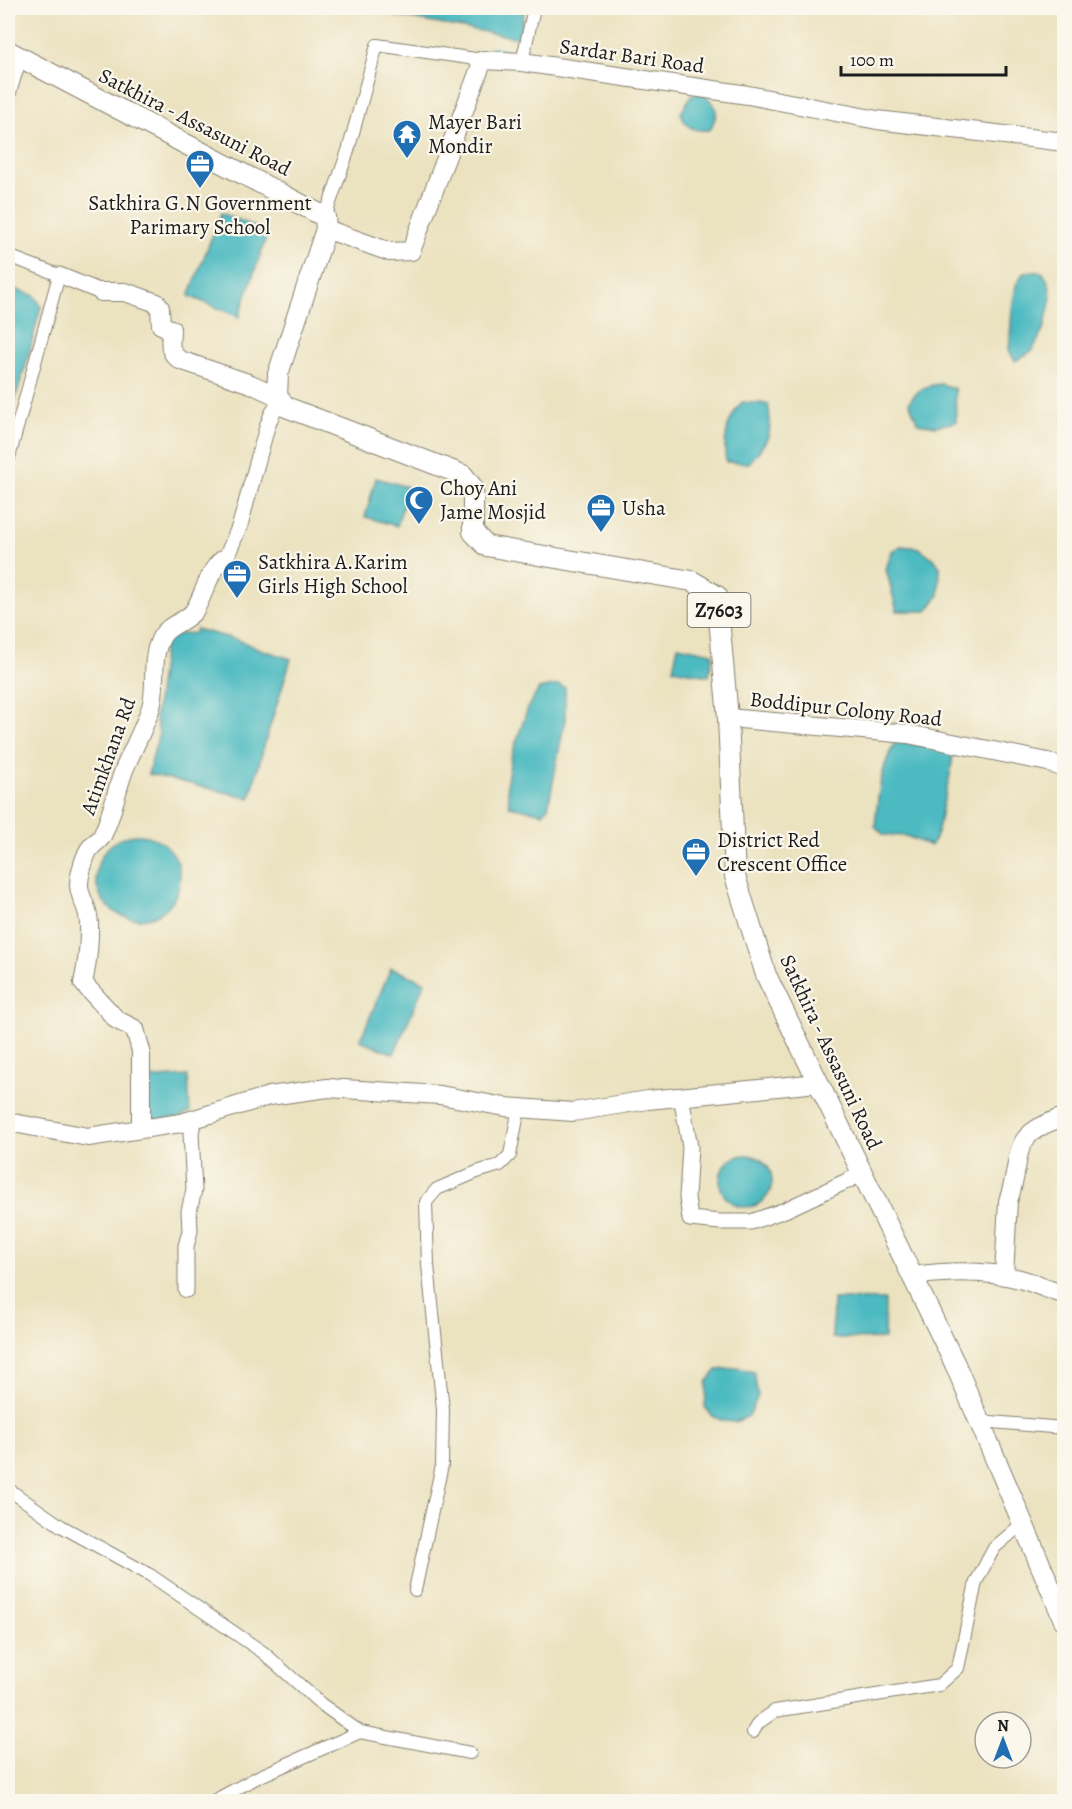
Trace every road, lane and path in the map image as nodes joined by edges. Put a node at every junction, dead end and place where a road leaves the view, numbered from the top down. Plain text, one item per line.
1 (534, 8) edge
2 (13, 54) edge
3 (483, 60) junction
4 (522, 62) junction
5 (8, 94) edge
6 (1065, 142) edge
7 (325, 223) junction
8 (8, 256) edge
9 (59, 275) junction
10 (101, 292) joint
11 (279, 398) junction
12 (8, 461) edge
13 (226, 558) joint
14 (728, 718) junction
15 (1065, 768) edge
16 (818, 1083) junction
17 (681, 1096) junction
18 (519, 1108) junction
19 (1065, 1117) edge
20 (194, 1119) junction
21 (8, 1122) edge
22 (141, 1129) junction
23 (862, 1174) junction
24 (912, 1276) junction
25 (1004, 1276) junction
26 (186, 1290) dead end
27 (1065, 1294) edge
28 (979, 1421) junction
29 (1065, 1428) edge
30 (8, 1489) edge
31 (1023, 1523) junction
32 (415, 1590) dead end
33 (1065, 1620) edge
34 (360, 1732) junction
35 (753, 1732) dead end
36 (470, 1753) dead end
37 (212, 1802) edge

1 - 4 street
2 - 5 street
2 - 7 main road, Satkhira - Assasuni Road
3 - 4 main road, Sardar Bari Road
3 - 7 street
3 - 7 main road
4 - 6 main road, Sardar Bari Road
7 - 11 main road
8 - 9 street
9 - 10 street
9 - 12 street
10 - 11 main road
11 - 13 street, Atimkhana Rd
11 - 14 main road, Satkhira - Assasuni Road / Z7603
13 - 22 main road, Atimkhana Rd
14 - 15 main road, Boddipur Colony Road
14 - 16 main road, Satkhira - Assasuni Road / Z7603
16 - 17 main road
16 - 23 main road, Satkhira - Assasuni Road / Z7603
17 - 18 main road
17 - 23 street
18 - 20 main road
18 - 32 street
19 - 25 main road
20 - 22 main road
20 - 26 street
21 - 22 main road
23 - 24 main road, Satkhira - Assasuni Road / Z7603
24 - 25 main road
24 - 28 main road, Satkhira - Assasuni Road / Z7603
25 - 27 main road
28 - 29 street
28 - 31 main road, Satkhira - Assasuni Road / Z7603
30 - 34 street
31 - 33 main road, Satkhira - Assasuni Road / Z7603
31 - 35 street
34 - 36 street
34 - 37 street

